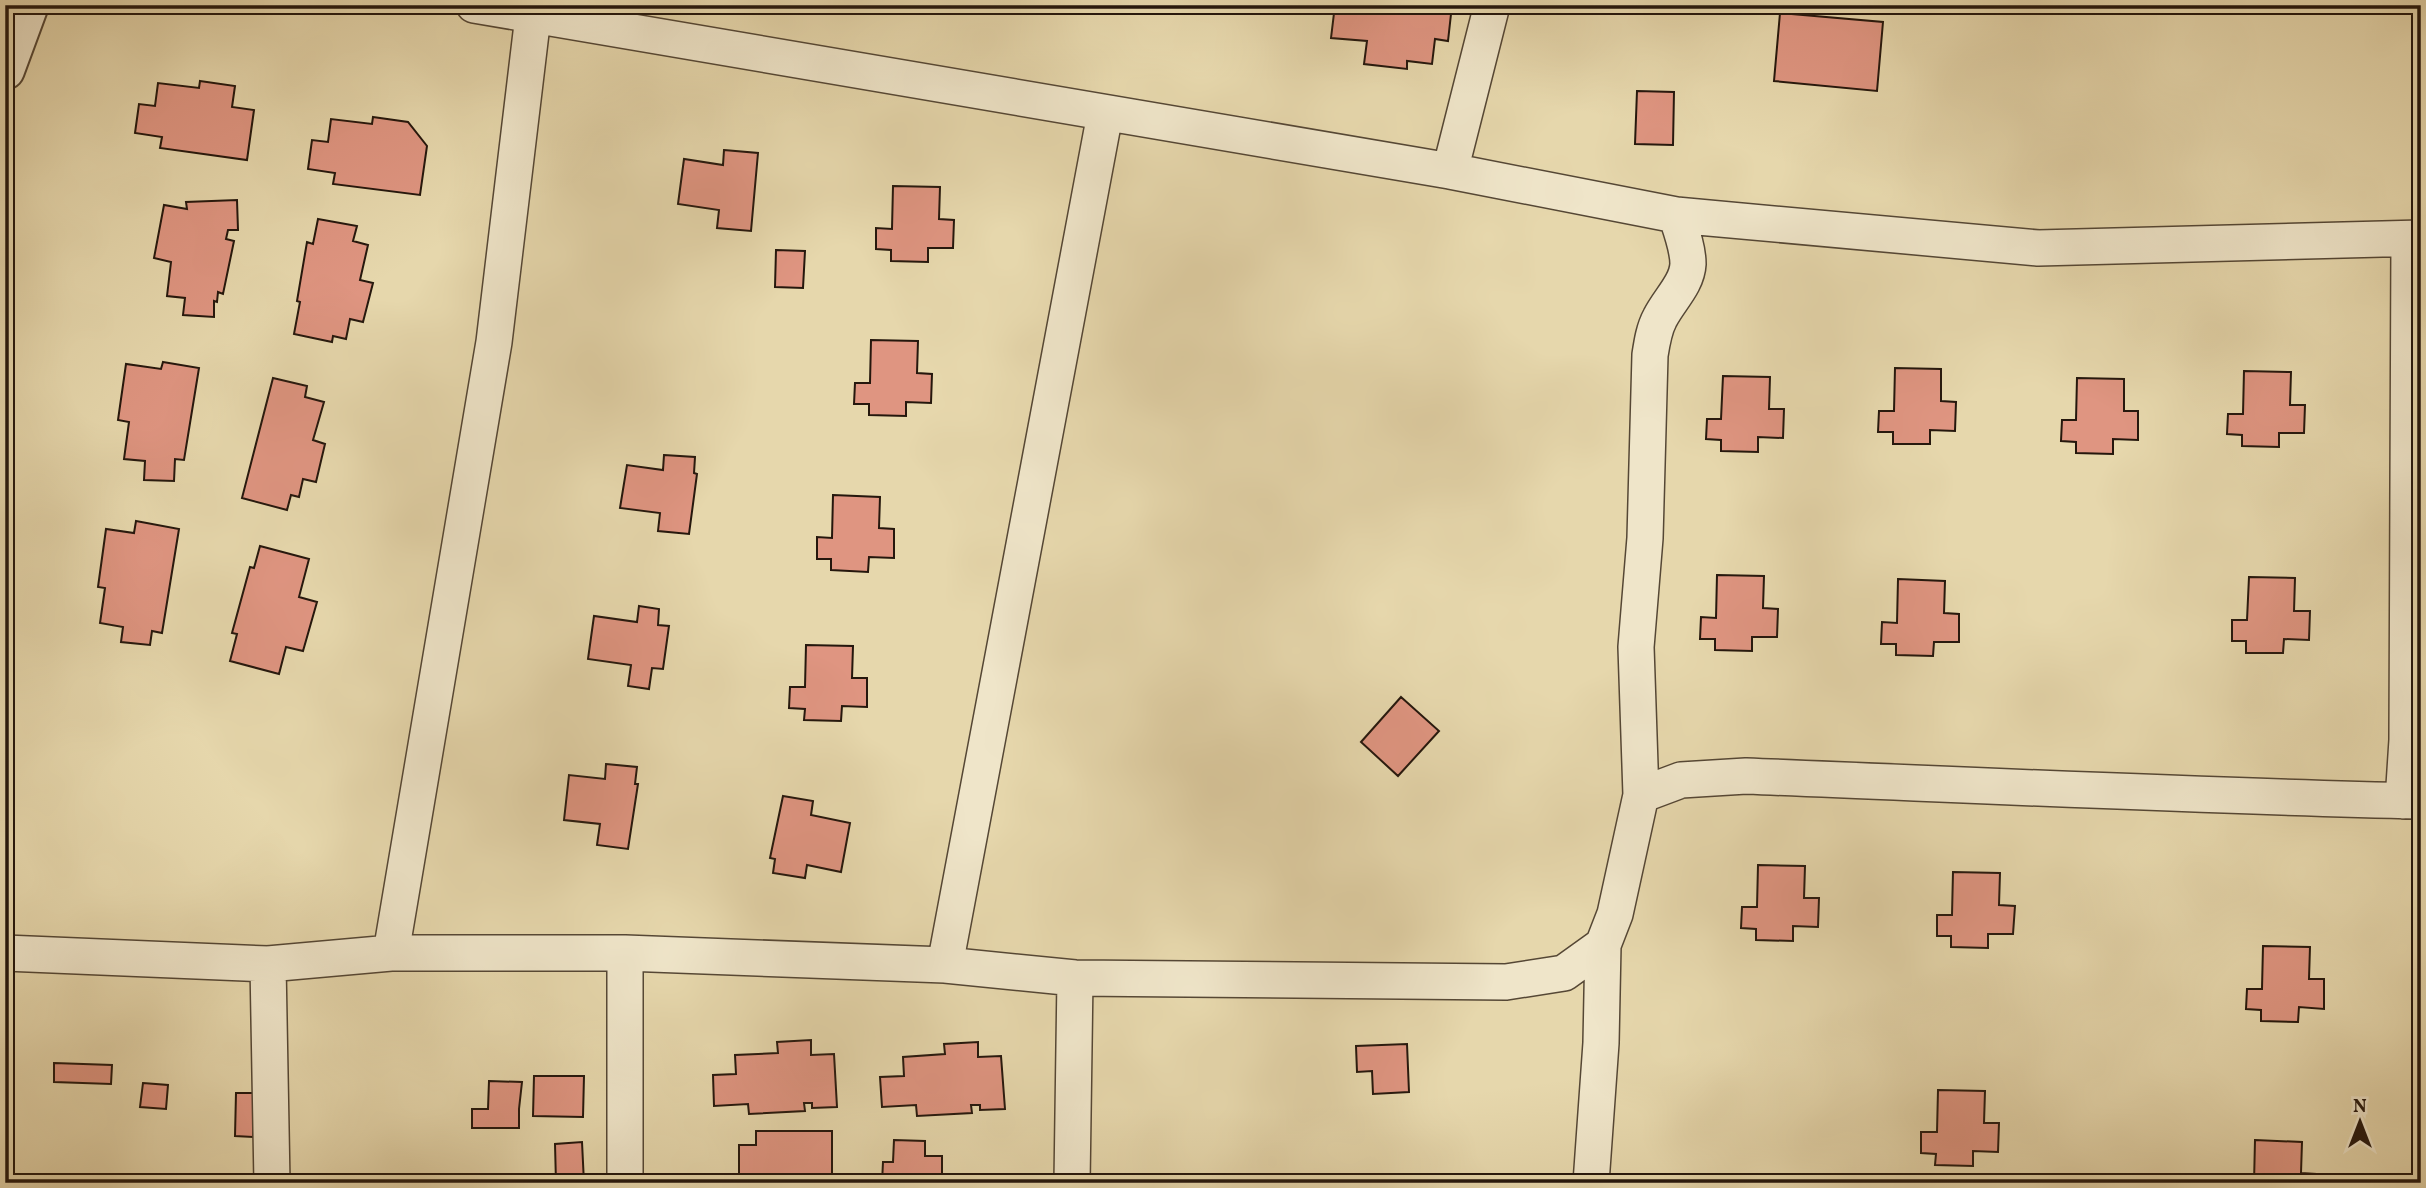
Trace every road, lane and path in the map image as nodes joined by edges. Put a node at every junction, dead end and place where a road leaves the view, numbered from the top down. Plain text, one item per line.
1 (29, 5) edge
2 (474, 5) edge
3 (1492, 5) edge
4 (533, 16) junction
5 (5, 70) edge
6 (1105, 114) junction
7 (1450, 171) junction
8 (1676, 215) junction
9 (2415, 239) edge
10 (1641, 795) junction
11 (2412, 801) edge
12 (1602, 945) junction
13 (5, 953) edge
14 (391, 953) junction
15 (625, 953) junction
16 (268, 964) junction
17 (945, 965) junction
18 (1075, 978) junction
19 (272, 1183) edge
20 (625, 1183) edge
21 (1072, 1183) edge
22 (1591, 1183) edge

1 - 5 street
2 - 4 street
3 - 7 street
4 - 6 street
4 - 14 street
6 - 7 street
6 - 17 street
7 - 8 street
8 - 9 street
8 - 10 street
9 - 11 street
10 - 11 street
10 - 12 street
12 - 18 street
12 - 22 street
13 - 16 street
14 - 15 street
14 - 16 street
15 - 17 street
15 - 20 street
16 - 19 street
17 - 18 street
18 - 21 street

